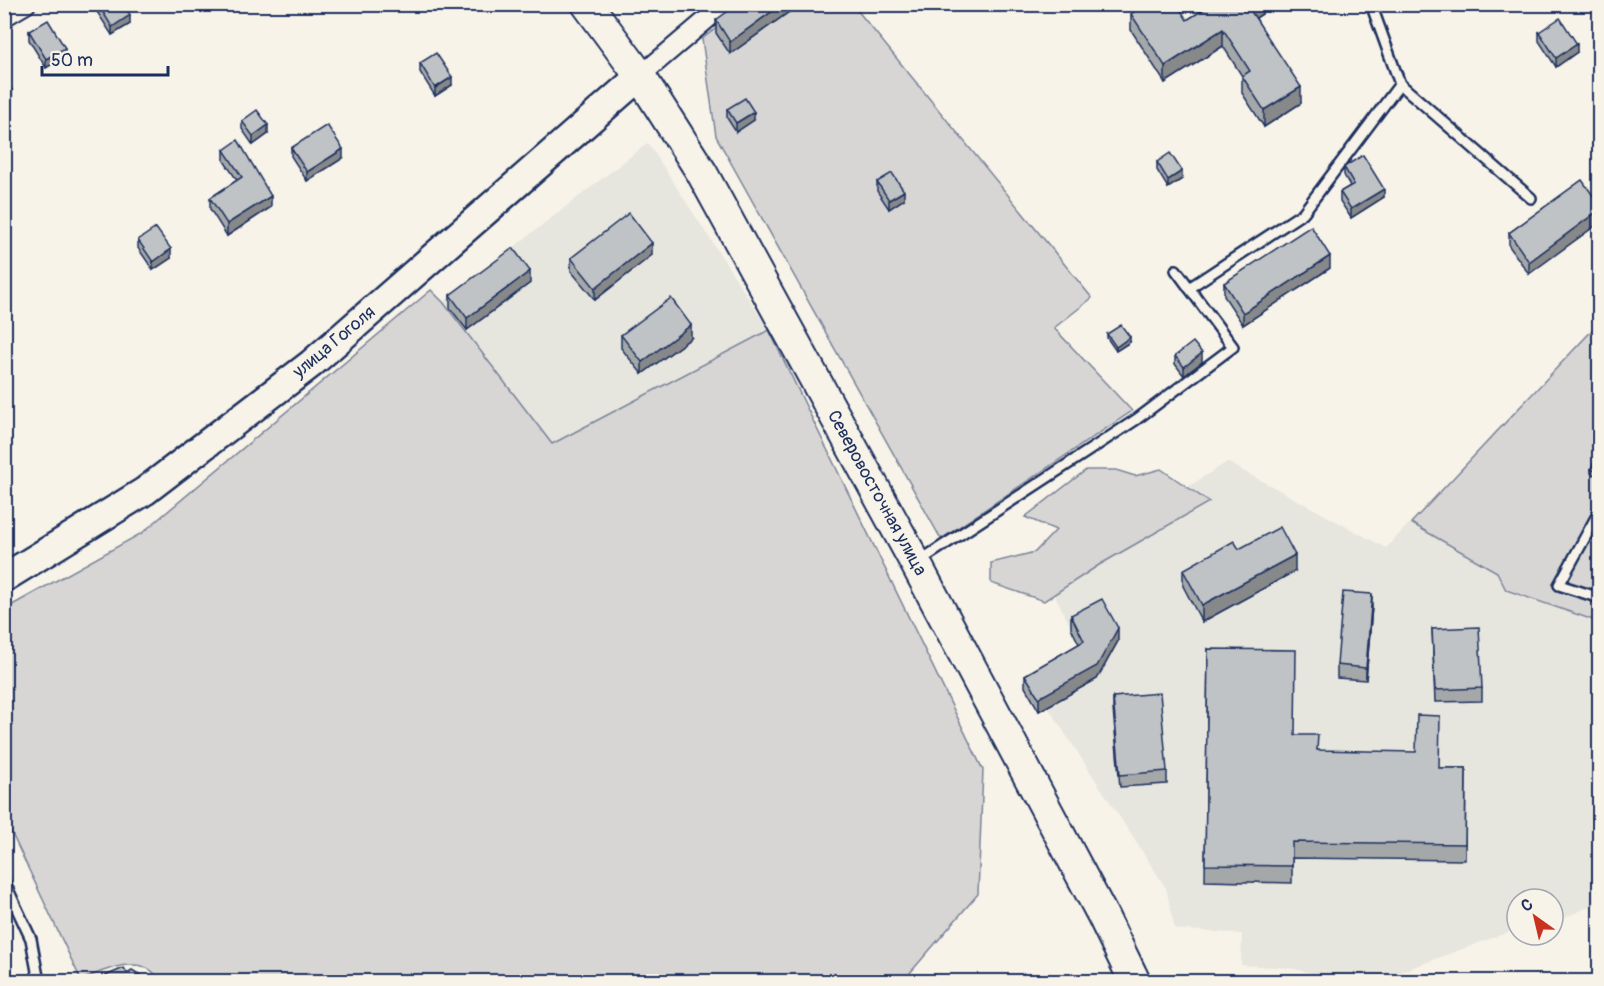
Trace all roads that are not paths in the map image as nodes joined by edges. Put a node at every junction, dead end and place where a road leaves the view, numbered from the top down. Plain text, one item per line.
1 (26, 4) edge
2 (587, 4) edge
3 (725, 4) edge
4 (1371, 4) edge
5 (4, 17) edge
6 (640, 76) junction
7 (1400, 84) junction
8 (1531, 198) dead end
9 (1176, 270) dead end
10 (1189, 288) junction
11 (1599, 510) edge
12 (916, 564) junction
13 (4, 578) edge
14 (1599, 598) edge
15 (4, 881) edge
16 (39, 981) edge
17 (1136, 981) edge

1 - 5 street
2 - 6 main road, Северовосточная улица
3 - 6 street
4 - 7 lane
6 - 12 main road, Северовосточная улица
6 - 13 street, улица Гоголя
7 - 8 lane
7 - 10 lane
9 - 10 lane
10 - 12 lane
11 - 14 lane
12 - 17 main road, Северовосточная улица
15 - 16 lane

